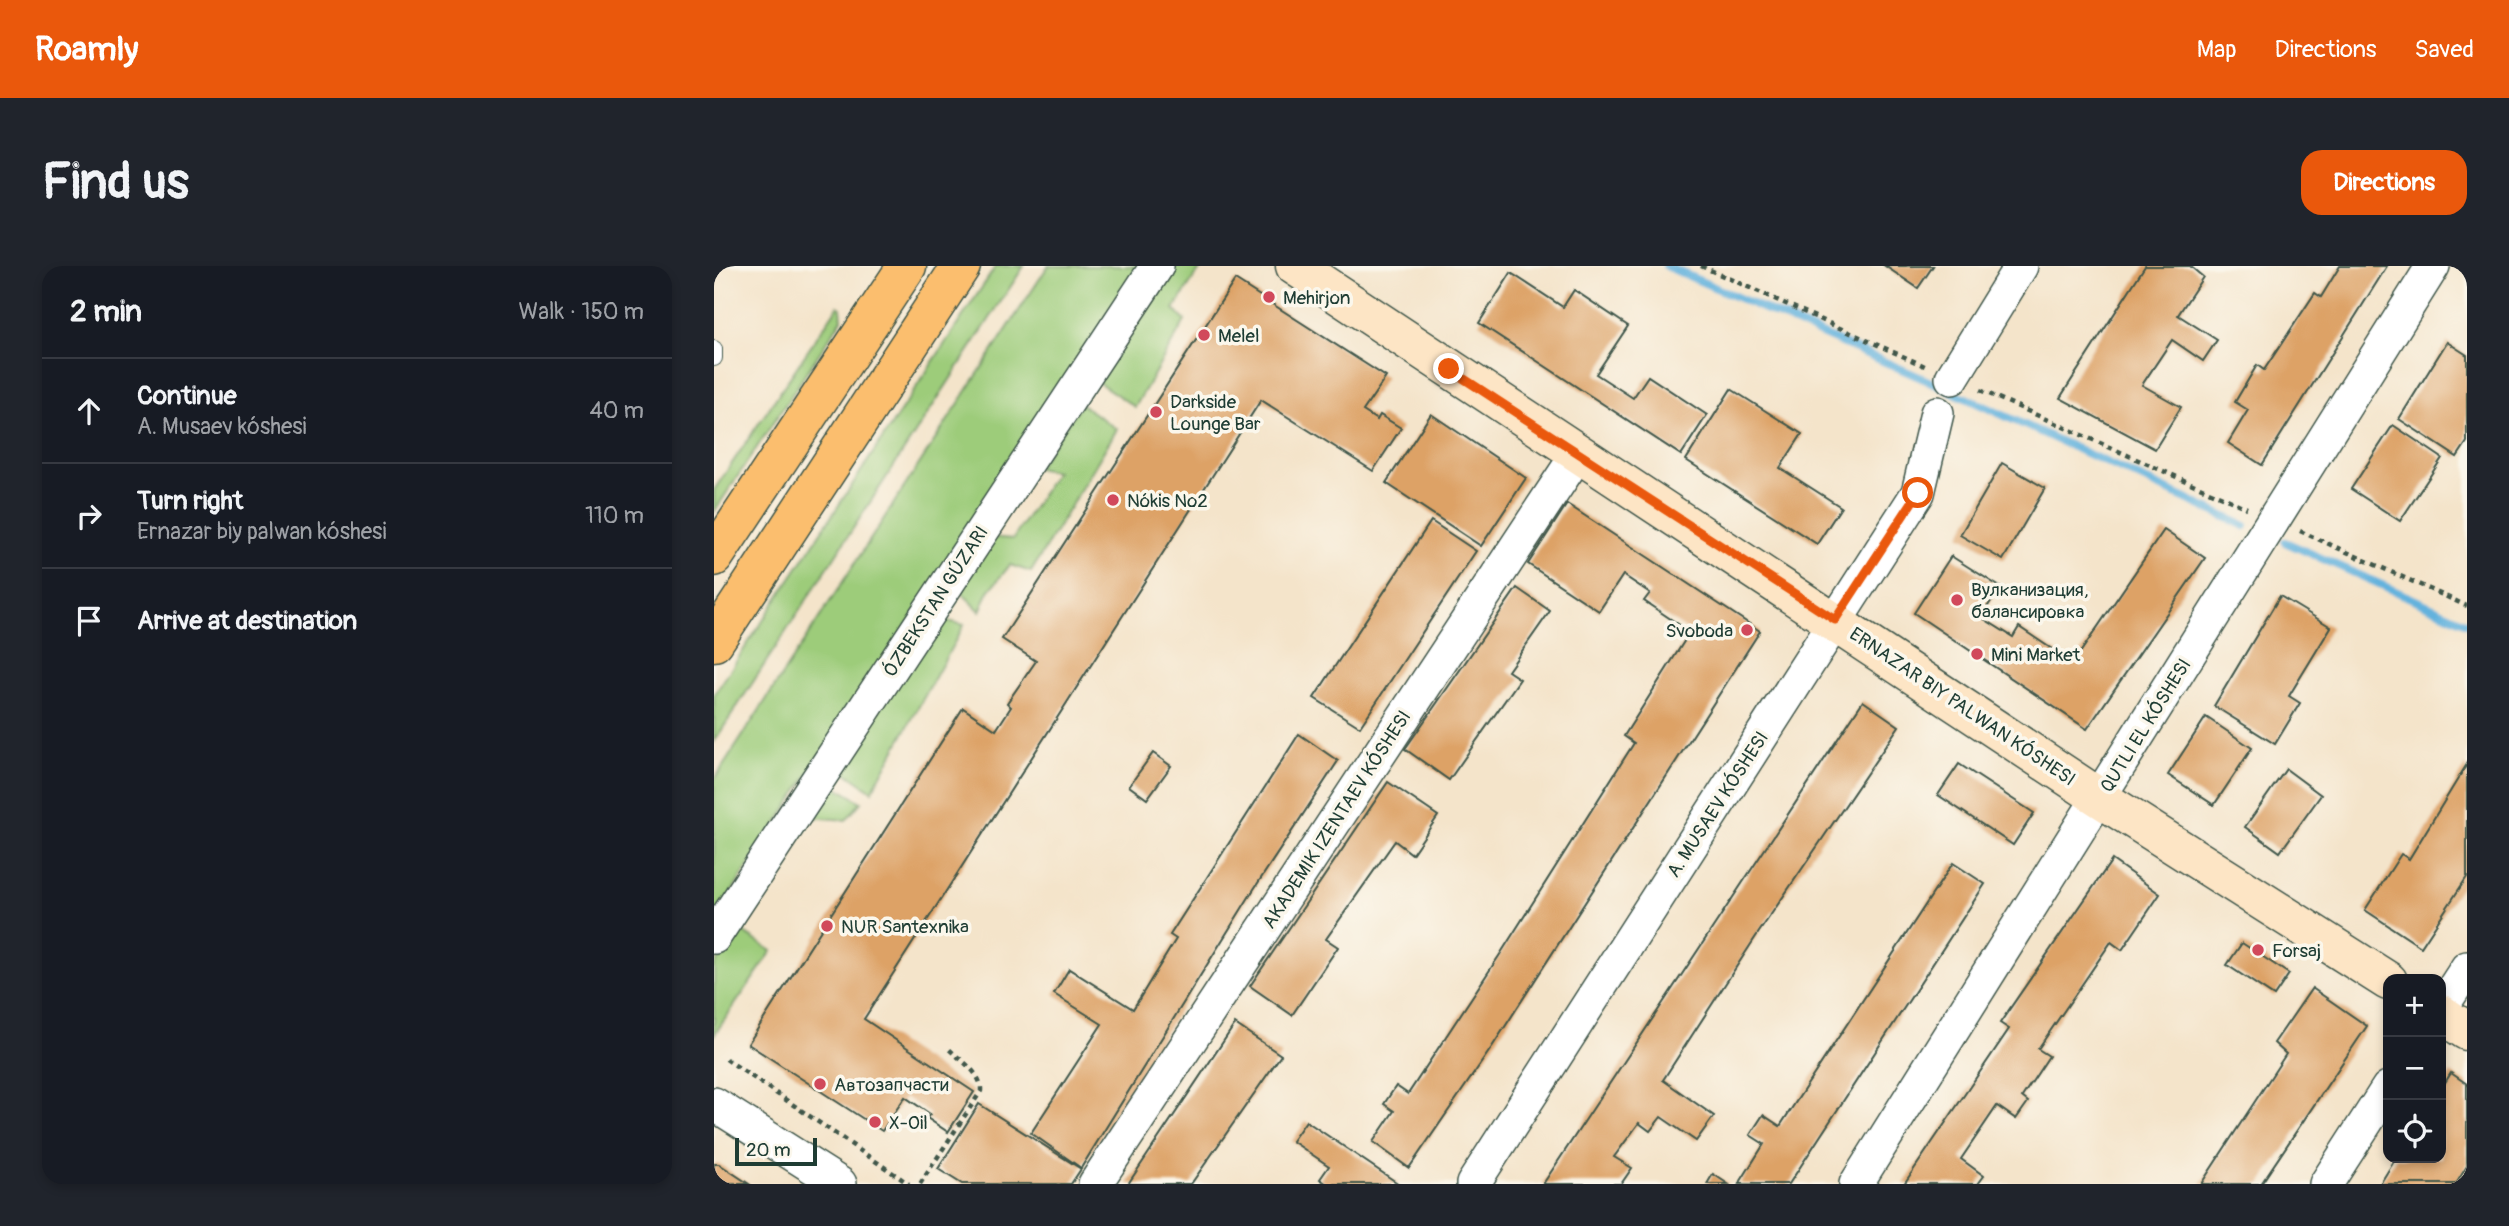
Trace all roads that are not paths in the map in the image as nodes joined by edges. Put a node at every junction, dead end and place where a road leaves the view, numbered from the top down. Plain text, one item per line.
1 (907, 266) edge
2 (961, 266) edge
3 (1157, 266) edge
4 (1295, 266) edge
5 (2021, 266) edge
6 (2433, 266) edge
7 (714, 349) edge
8 (714, 358) edge
9 (1952, 378) road end
10 (1937, 413) dead end
11 (1577, 454) junction
12 (714, 557) edge
13 (1835, 620) junction
14 (714, 642) edge
15 (2100, 798) junction
16 (714, 937) edge
17 (2467, 968) edge
18 (2383, 978) edge
19 (2446, 1000) edge
20 (2446, 1017) edge
21 (2467, 1031) edge
22 (2383, 1096) edge
23 (714, 1104) edge
24 (840, 1184) edge
25 (1095, 1184) edge
26 (1473, 1184) edge
27 (1856, 1184) edge
28 (2326, 1184) edge

1 - 12 main road
2 - 14 main road
3 - 16 street
4 - 11 street, ERNAZAR BIY PALWAN KÓSHESI
5 - 9 street
6 - 15 street
7 - 8 lane
10 - 13 street, A. MUSAEV KÓSHESI
11 - 13 street, ERNAZAR BIY PALWAN KÓSHESI
11 - 25 street, AKADEMIK IZENTAEV KÓSHESI
13 - 15 street, ERNAZAR BIY PALWAN KÓSHESI
13 - 26 street, A. MUSAEV KÓSHESI
15 - 18 street, ERNAZAR BIY PALWAN KÓSHESI
15 - 27 street
17 - 19 street
20 - 21 street
22 - 28 street
23 - 24 street

